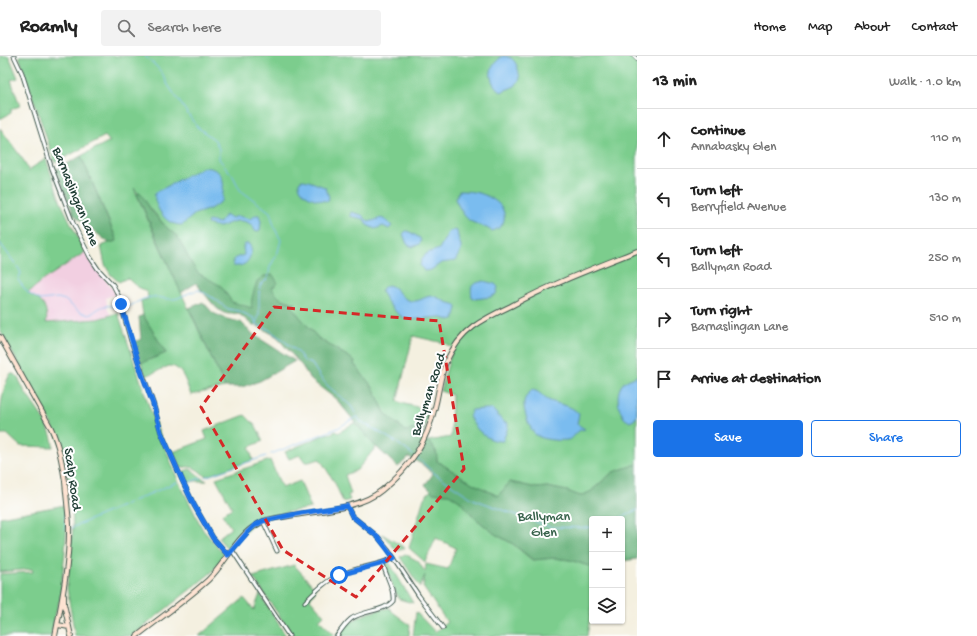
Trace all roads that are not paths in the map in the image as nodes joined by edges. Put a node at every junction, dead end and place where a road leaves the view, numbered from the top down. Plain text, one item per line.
1 (14, 56) edge
2 (634, 56) edge
3 (637, 58) edge
4 (637, 251) edge
5 (0, 337) edge
6 (347, 506) junction
7 (263, 521) junction
8 (232, 550) junction
9 (277, 551) dead end
10 (228, 555) junction
11 (394, 558) junction
12 (383, 563) junction
13 (64, 590) junction
14 (305, 602) dead end
15 (58, 624) junction
16 (69, 627) junction
17 (443, 628) dead end
18 (55, 636) edge
19 (71, 636) edge
20 (137, 636) edge
21 (289, 636) edge
22 (336, 636) edge

1 - 10 street, Barnaslingan Lane
2 - 3 street
4 - 6 street, Ballyman Road
5 - 13 street, Scalp Road
6 - 7 street, Ballyman Road
6 - 11 street
7 - 8 street, Ballyman Road
7 - 9 street
8 - 10 street, Ballyman Road
8 - 21 street
10 - 20 street, Ballyman Road
11 - 12 street
11 - 17 street
12 - 14 street
12 - 22 street
13 - 15 street
13 - 16 street
15 - 16 street
15 - 18 street
16 - 19 street

